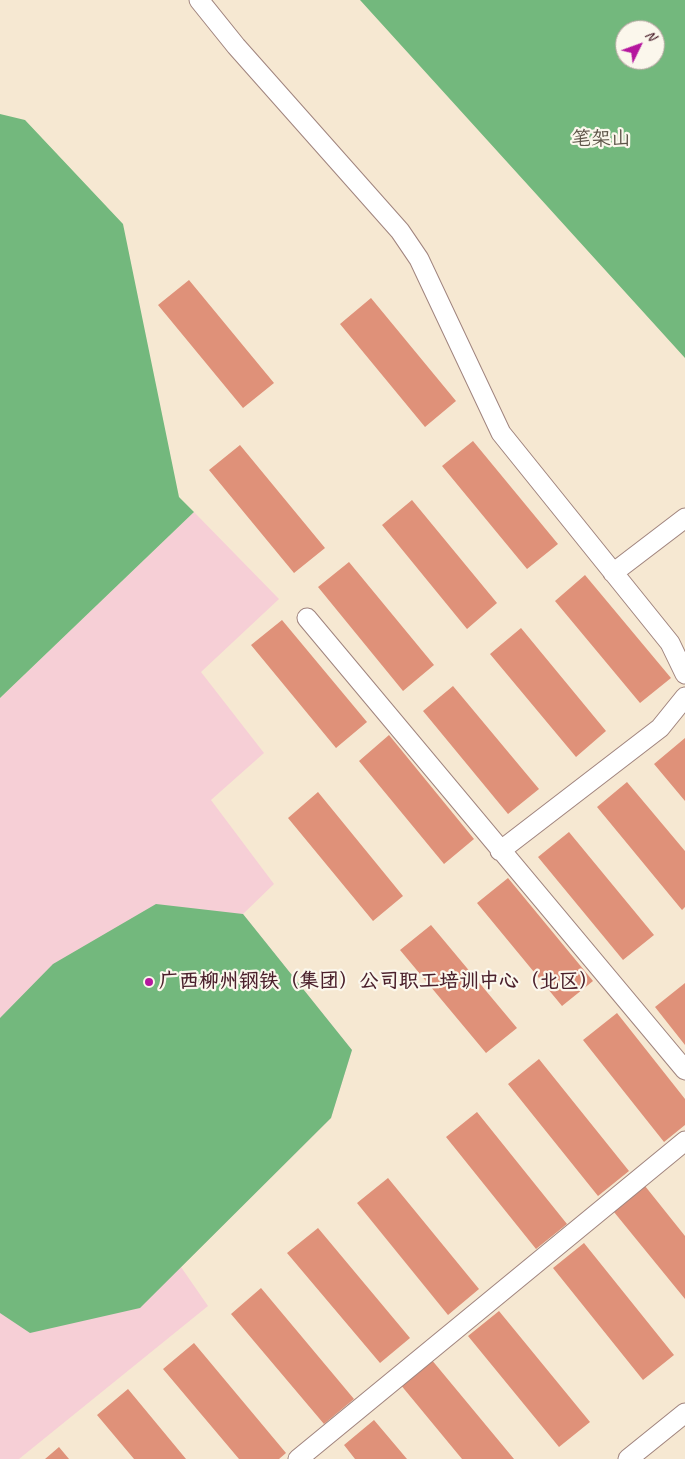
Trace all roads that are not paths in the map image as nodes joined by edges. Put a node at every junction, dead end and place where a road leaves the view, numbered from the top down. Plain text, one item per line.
1 (199, 0) edge
2 (685, 518) edge
3 (613, 573) junction
4 (307, 618) dead end
5 (685, 674) edge
6 (685, 697) edge
7 (500, 851) junction
8 (685, 1070) edge
9 (685, 1141) edge
10 (685, 1413) edge
11 (298, 1459) edge
12 (628, 1459) edge

1 - 3 street
2 - 3 street
3 - 5 street
4 - 7 street
6 - 7 street
7 - 8 street
9 - 11 street
10 - 12 street

